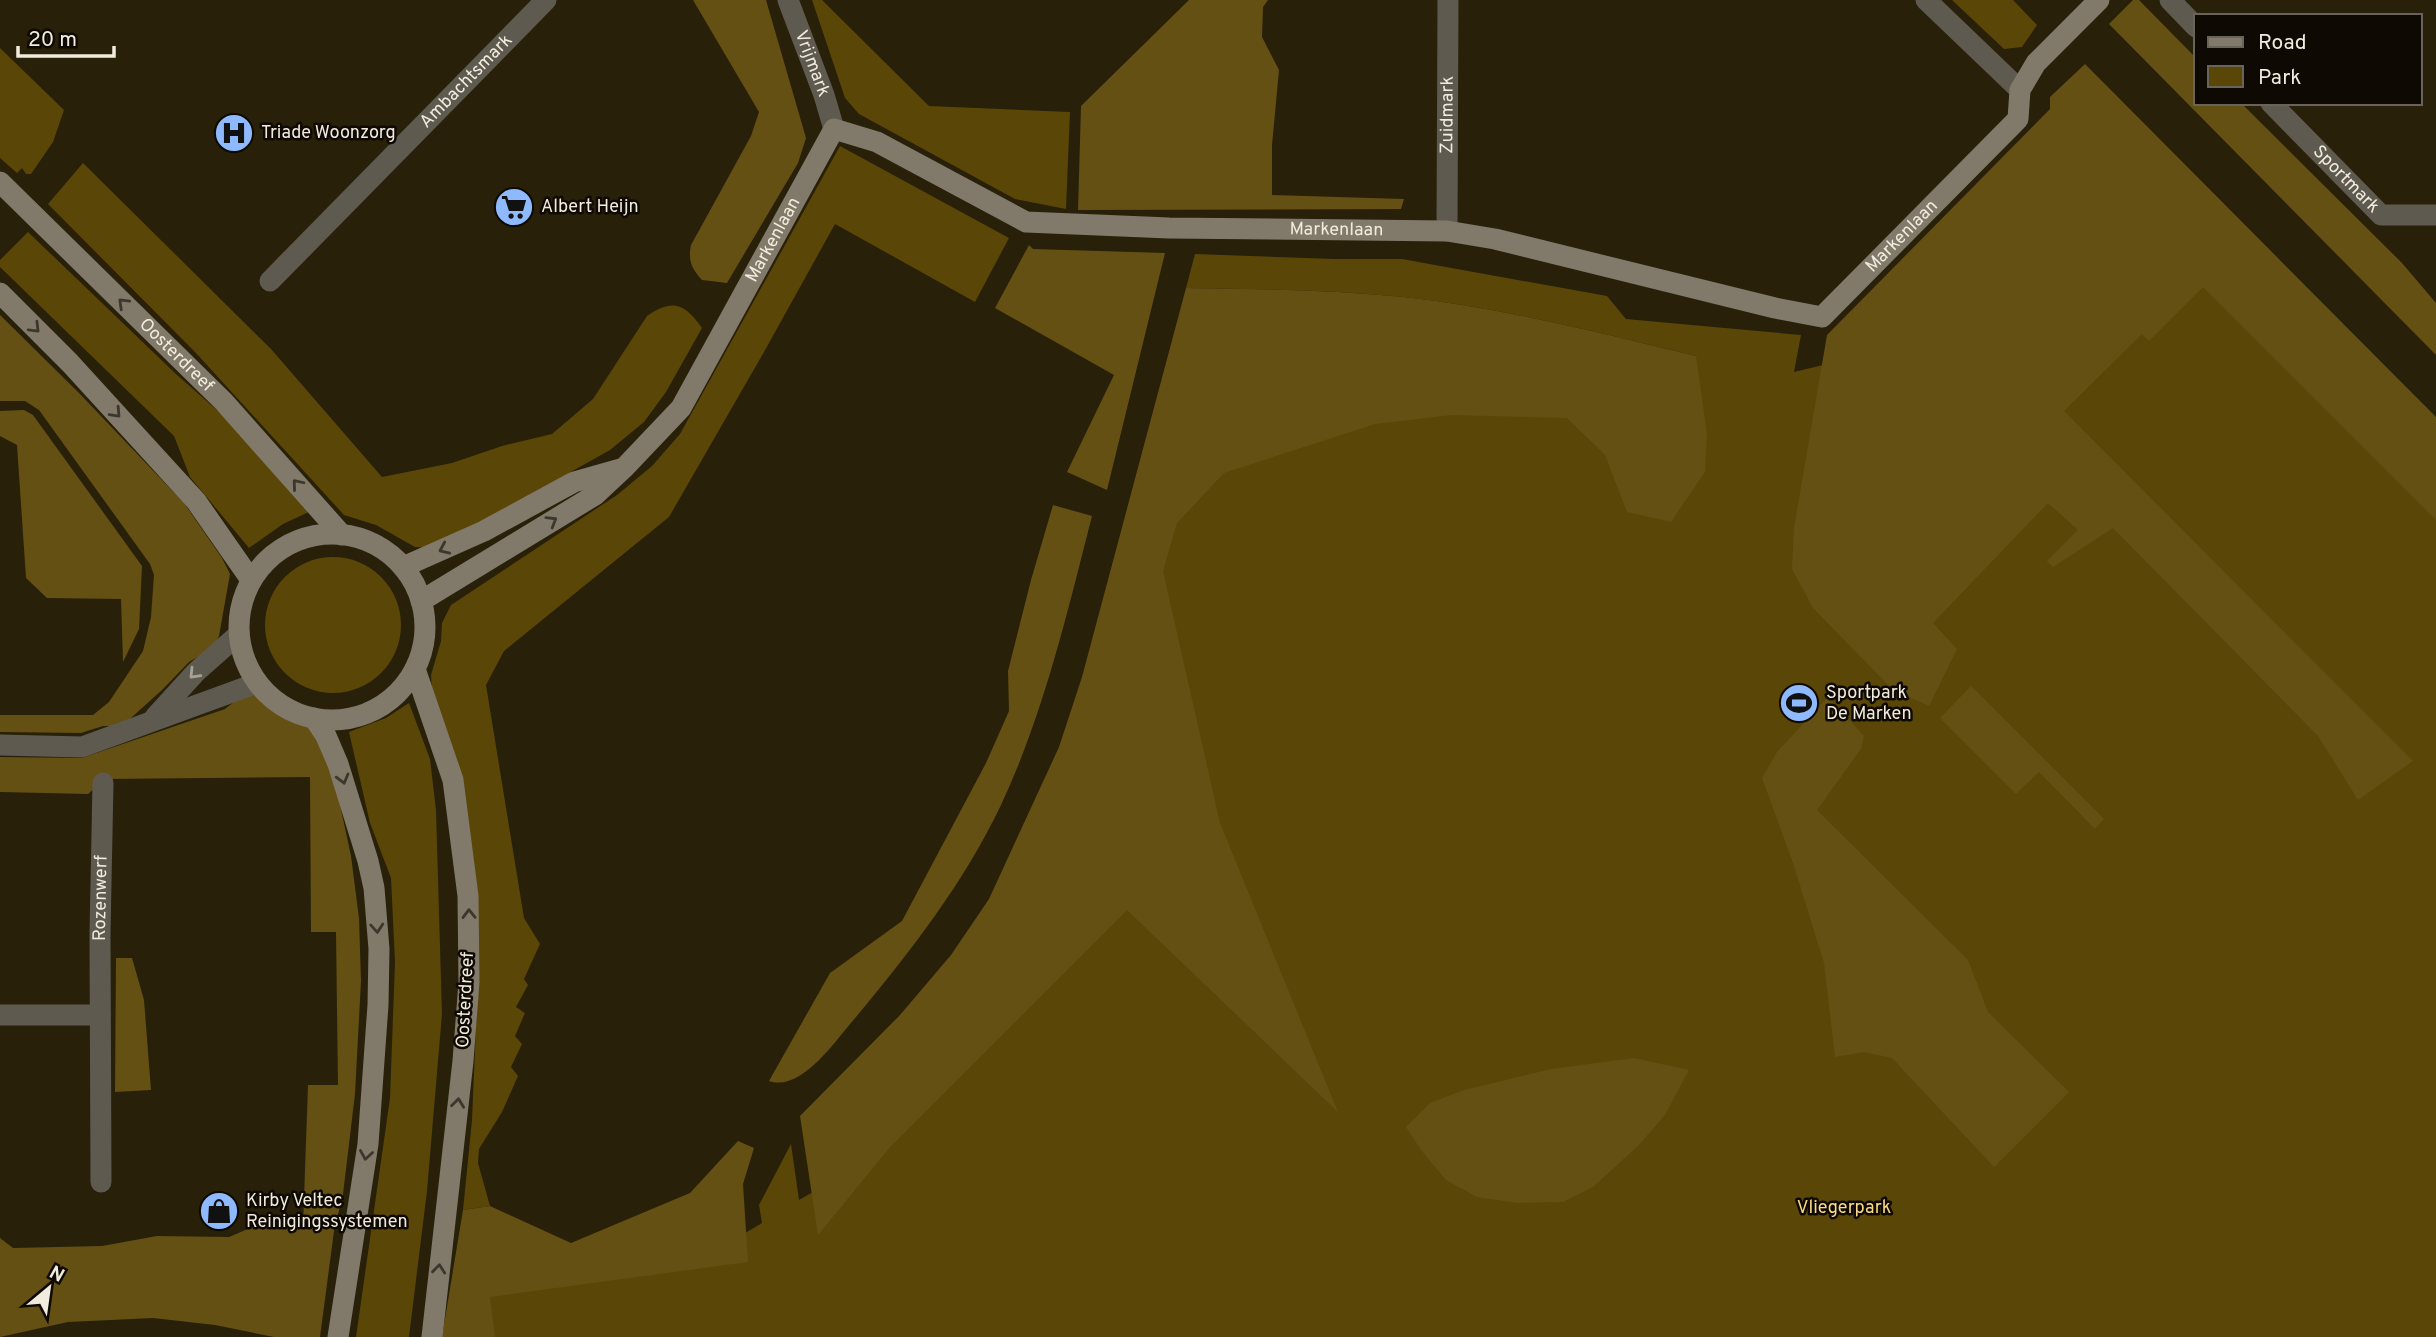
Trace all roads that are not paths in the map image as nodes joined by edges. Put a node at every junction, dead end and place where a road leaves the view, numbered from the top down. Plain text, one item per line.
1 (546, 0) edge
2 (788, 0) edge
3 (1448, 0) edge
4 (1926, 0) edge
5 (2099, 0) edge
6 (2170, 0) edge
7 (2194, 25) edge
8 (2020, 90) junction
9 (2273, 105) edge
10 (834, 129) junction
11 (3, 185) edge
12 (2436, 215) edge
13 (1447, 231) junction
14 (270, 281) dead end
15 (0, 293) edge
16 (625, 467) junction
17 (342, 535) junction
18 (403, 567) junction
19 (251, 580) junction
20 (421, 601) junction
21 (239, 634) junction
22 (415, 669) junction
23 (257, 682) junction
24 (314, 718) junction
25 (154, 719) junction
26 (0, 745) edge
27 (103, 783) dead end
28 (0, 1015) edge
29 (100, 1015) junction
30 (101, 1182) dead end
31 (338, 1337) edge
32 (432, 1337) edge

1 - 14 street, Ambachtsmark
2 - 10 street, Vrijmark
3 - 13 street, Zuidmark
4 - 8 street
5 - 8 main road, Markenlaan
6 - 7 street
8 - 13 main road, Markenlaan
9 - 12 street, Sportmark
10 - 13 main road, Markenlaan
10 - 16 main road, Markenlaan
17 -> 11 main road, Oosterdreef
15 -> 19 main road
16 -> 18 main road
20 -> 16 main road, Markenlaan
17 - 18 main road
17 - 19 main road
18 - 20 main road
19 - 21 main road
20 - 22 main road
21 - 23 main road
21 -> 25 street
22 - 24 main road
32 -> 22 main road, Oosterdreef
23 - 24 main road
23 - 25 street
24 -> 31 main road
25 - 26 street
27 - 29 street, Rozenwerf
28 - 29 street
29 - 30 street, Rozenwerf

